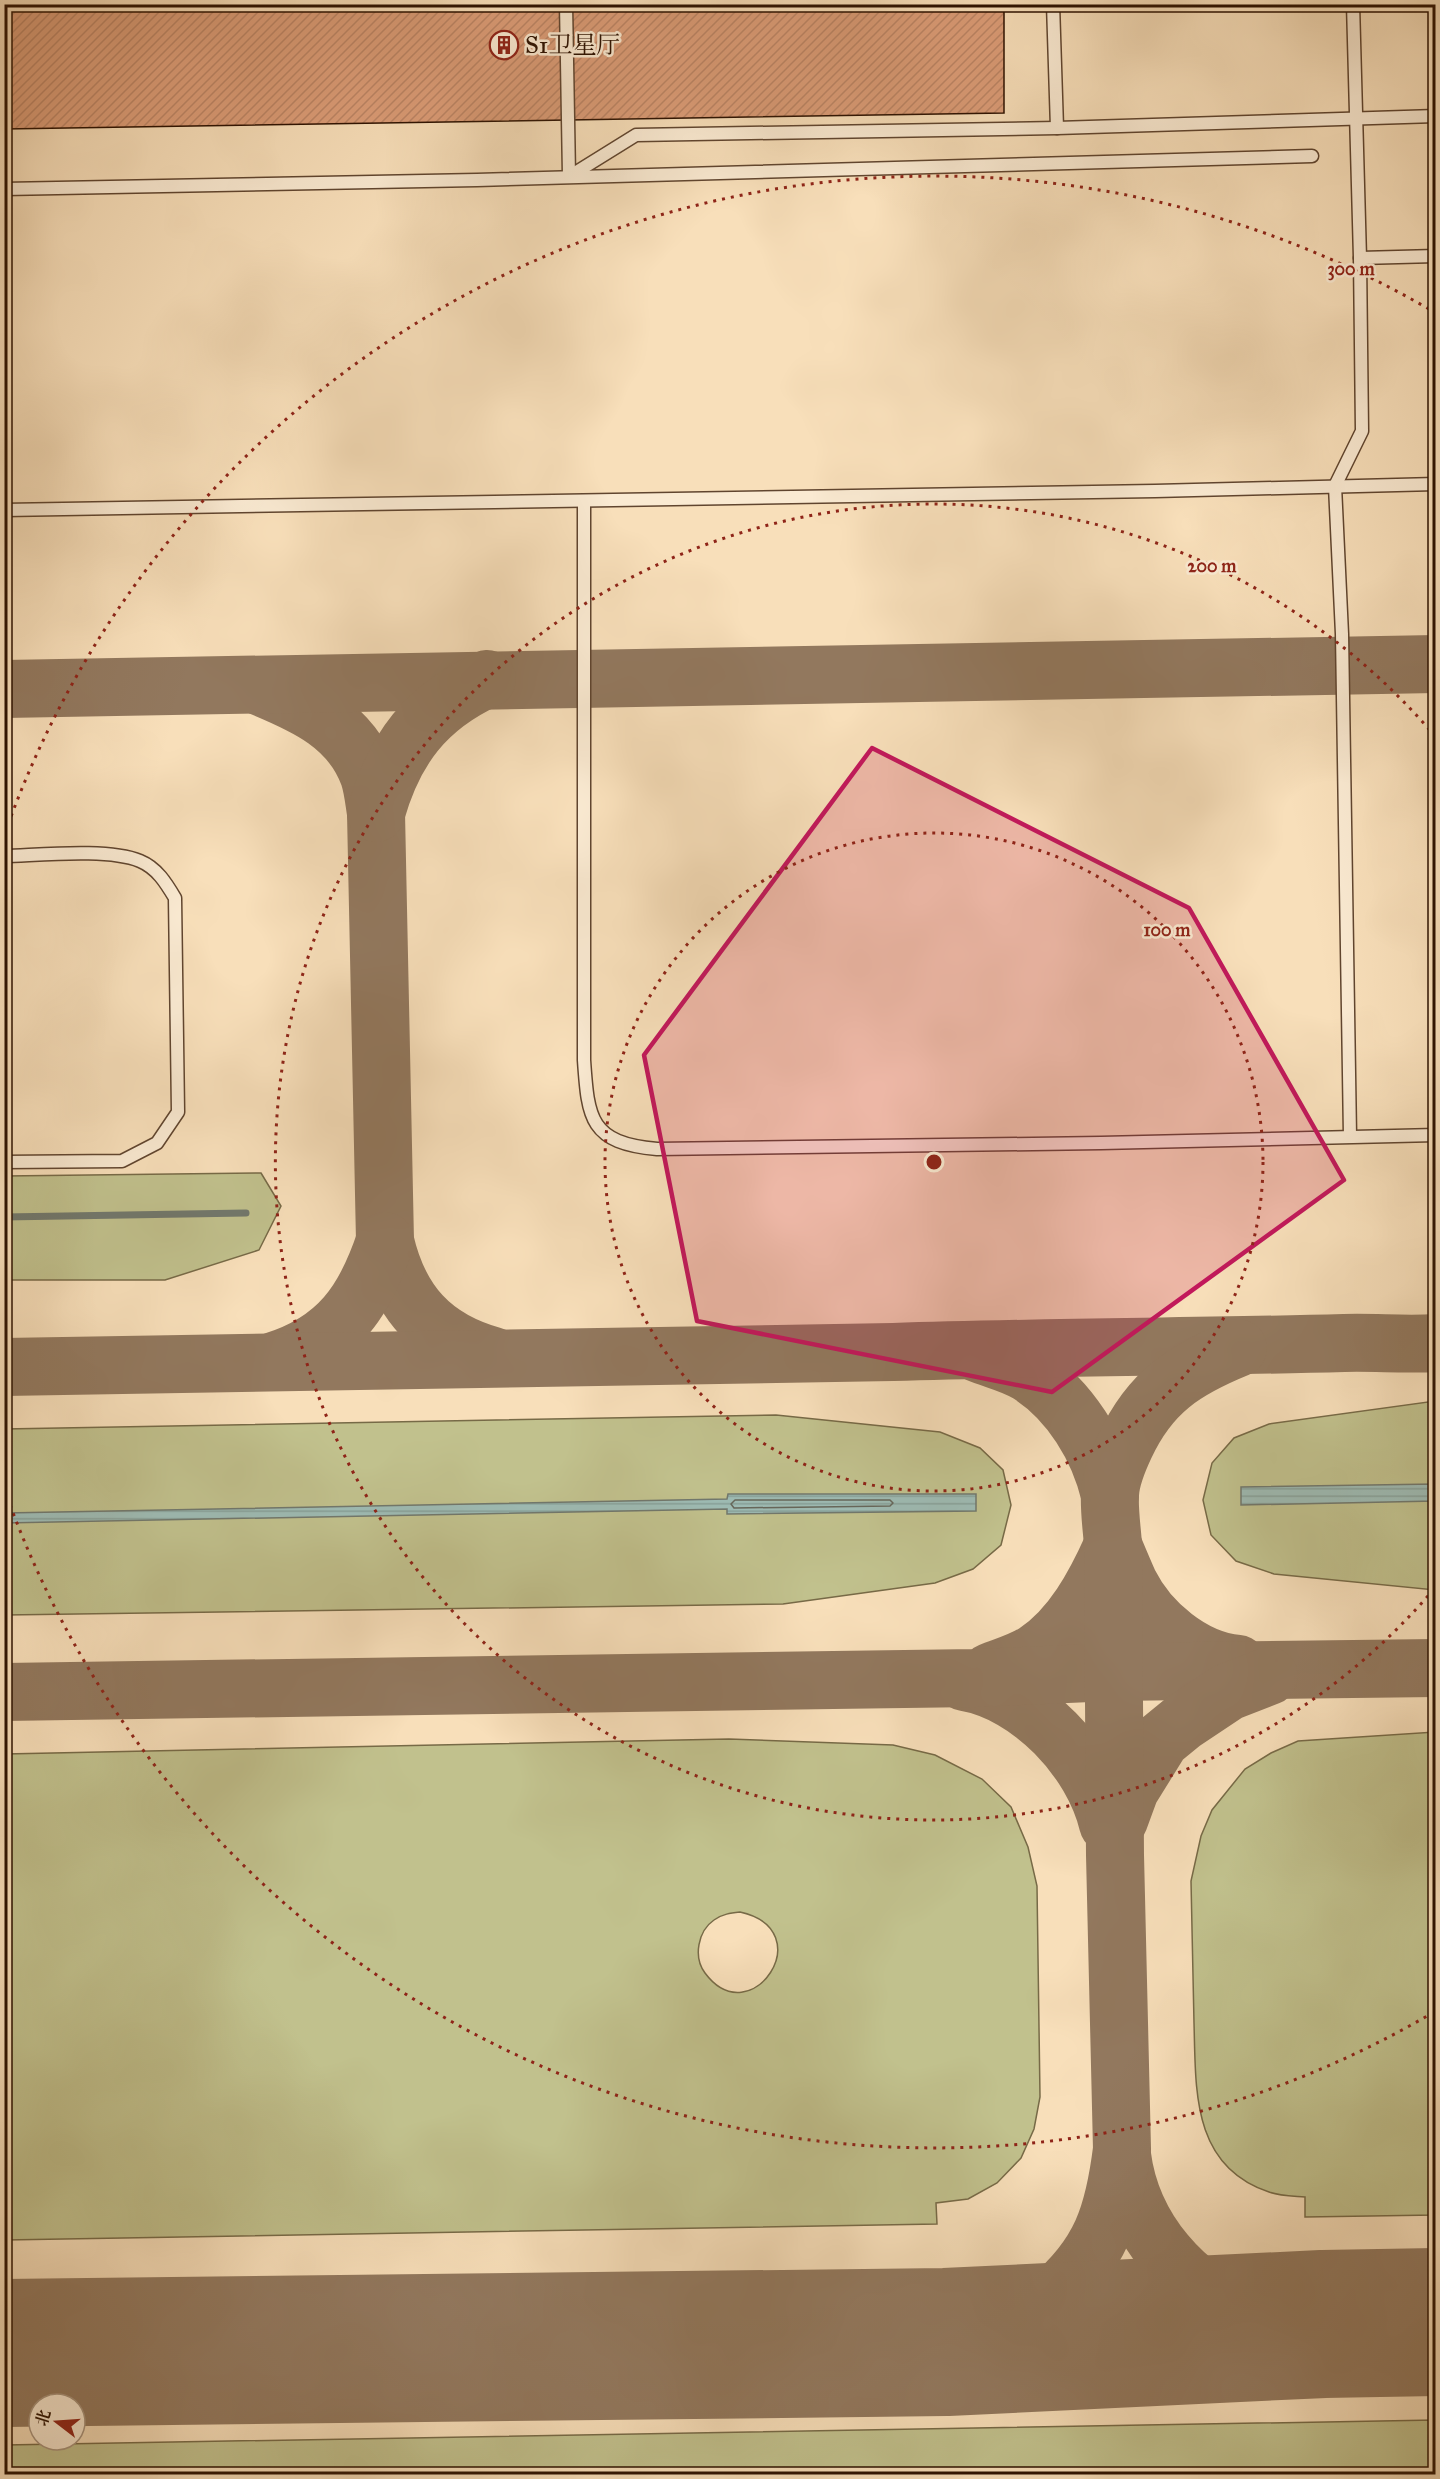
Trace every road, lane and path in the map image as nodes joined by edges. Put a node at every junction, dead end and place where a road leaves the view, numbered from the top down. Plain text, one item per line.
1 (566, 4) edge
2 (1053, 4) edge
3 (1353, 4) edge
4 (1436, 116) edge
5 (1356, 119) junction
6 (1057, 128) junction
7 (1312, 156) dead end
8 (569, 176) junction
9 (4, 189) edge
10 (1436, 256) edge
11 (1360, 258) junction
12 (1436, 484) edge
13 (1335, 486) junction
14 (584, 501) junction
15 (4, 510) edge
16 (4, 856) edge
17 (1436, 1135) edge
18 (1350, 1136) junction
19 (4, 1162) edge

1 - 8 lane
2 - 6 lane
3 - 5 lane
4 - 5 lane
5 - 6 lane
5 - 11 lane
6 - 8 lane
7 - 8 lane
8 - 9 lane
10 - 11 lane
11 - 13 lane
12 - 13 lane
13 - 14 lane
13 - 18 lane
14 - 15 lane
14 - 18 lane
16 - 19 lane
17 - 18 lane

